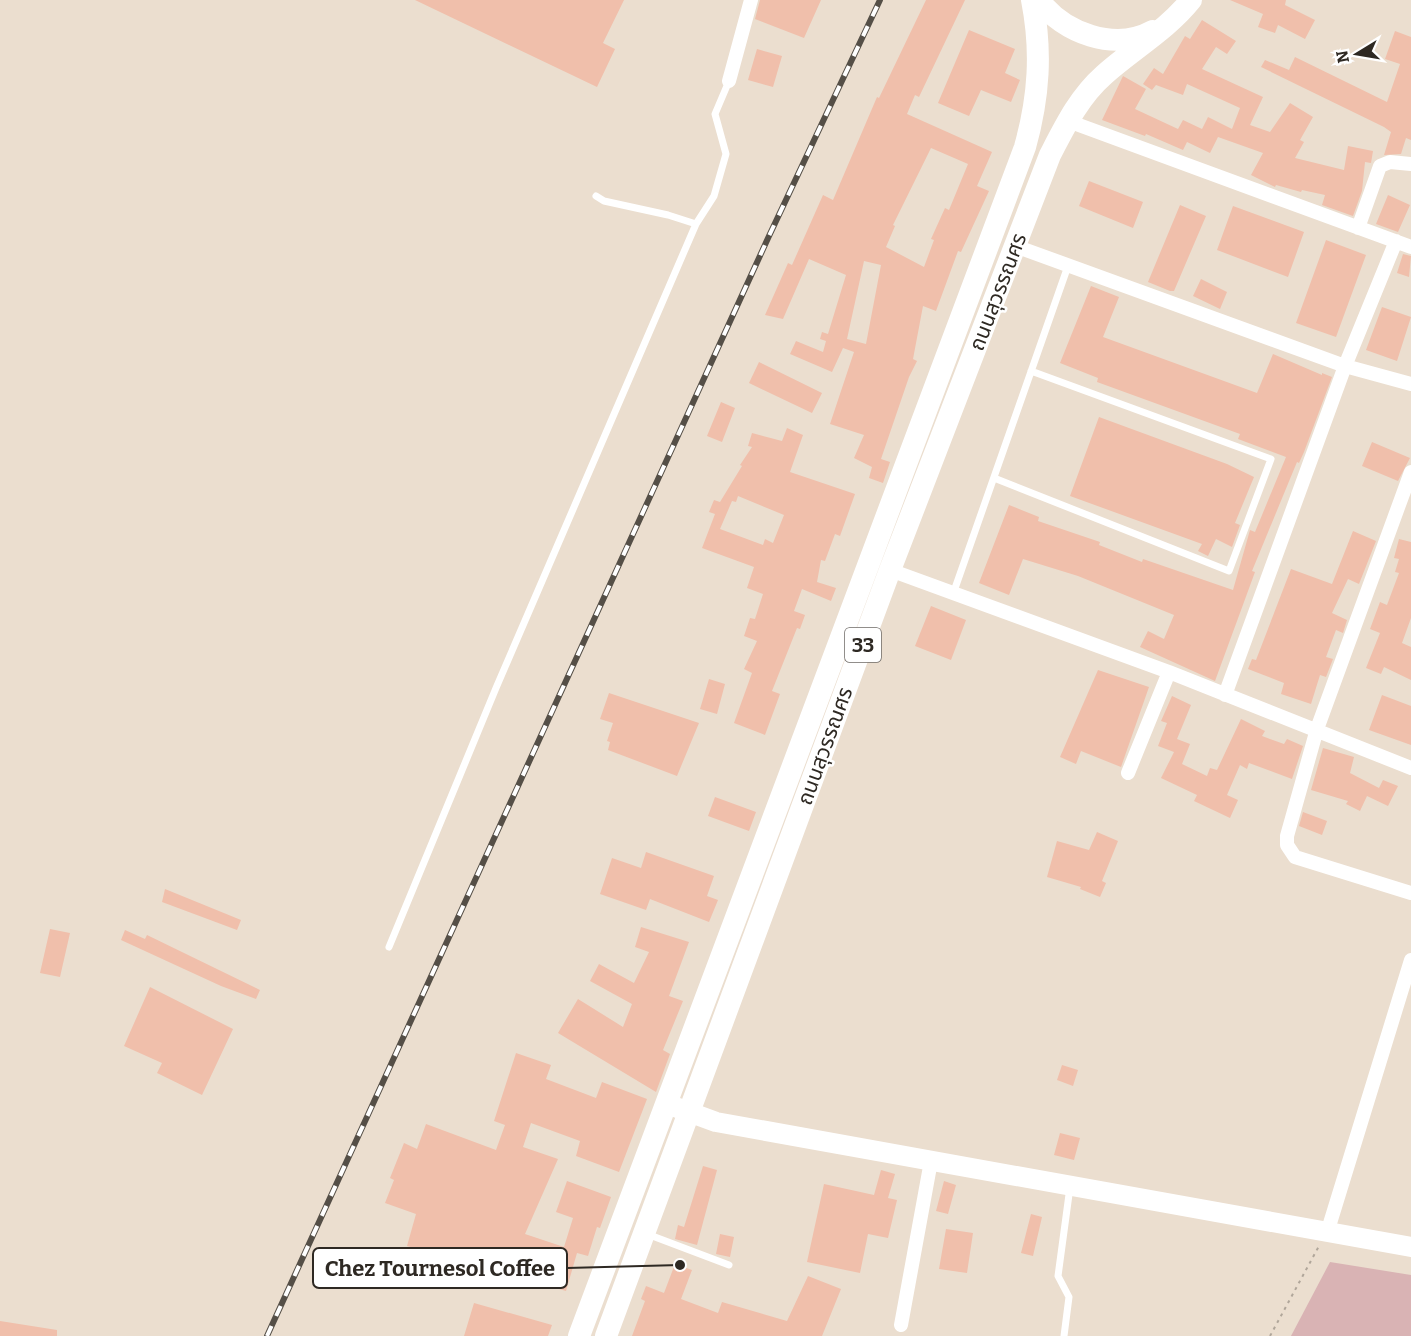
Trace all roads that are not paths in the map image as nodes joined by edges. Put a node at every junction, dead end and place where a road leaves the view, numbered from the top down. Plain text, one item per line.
1 (751, 0) edge
2 (1032, 0) edge
3 (1039, 0) edge
4 (1191, 0) edge
5 (1170, 22) junction
6 (729, 81) joint
7 (1068, 121) junction
8 (1411, 164) edge
9 (596, 196) dead end
10 (696, 224) junction
11 (1358, 228) junction
12 (1396, 241) junction
13 (1015, 246) junction
14 (1411, 247) edge
15 (1068, 266) junction
16 (1345, 366) junction
17 (1031, 371) junction
18 (1411, 384) edge
19 (1411, 472) edge
20 (994, 478) junction
21 (890, 570) junction
22 (953, 594) junction
23 (1169, 672) junction
24 (1225, 695) junction
25 (1317, 729) junction
26 (1411, 768) edge
27 (1128, 774) dead end
28 (1411, 893) edge
29 (389, 947) dead end
30 (1411, 960) edge
31 (667, 1104) junction
32 (690, 1112) junction
33 (931, 1161) junction
34 (1070, 1187) junction
35 (644, 1233) junction
36 (1327, 1233) junction
37 (1411, 1247) edge
38 (729, 1265) dead end
39 (901, 1325) dead end
40 (579, 1336) edge
41 (606, 1336) edge
42 (1064, 1336) edge

1 - 6 street
2 - 31 main road, ถนนสุวรรณศร / 33
3 - 5 main road
4 - 5 main road, ถนนสุวรรณศร / 33
5 - 7 main road, ถนนสุวรรณศร / 33
6 - 10 lane
7 - 11 street
7 - 13 main road, ถนนสุวรรณศร / 33
8 - 11 street
9 - 10 lane
10 - 29 lane
11 - 12 street
12 - 14 street
12 - 16 street
13 - 15 street
13 - 21 main road, ถนนสุวรรณศร / 33
15 - 16 street
15 - 17 lane
16 - 18 street
16 - 24 street
17 - 20 lane
17 - 20 lane
19 - 25 street
20 - 22 lane
21 - 22 street
21 - 32 main road, ถนนสุวรรณศร / 33
22 - 23 street
23 - 24 street
23 - 27 street
24 - 25 street
25 - 26 street
25 - 28 street
30 - 36 street
31 - 32 main road
31 - 40 main road, ถนนสุวรรณศร / 33
32 - 33 main road
32 - 35 main road, ถนนสุวรรณศร / 33
33 - 34 main road
33 - 39 street
34 - 36 main road
34 - 42 lane
35 - 38 lane
35 - 41 main road, ถนนสุวรรณศร / 33
36 - 37 main road

